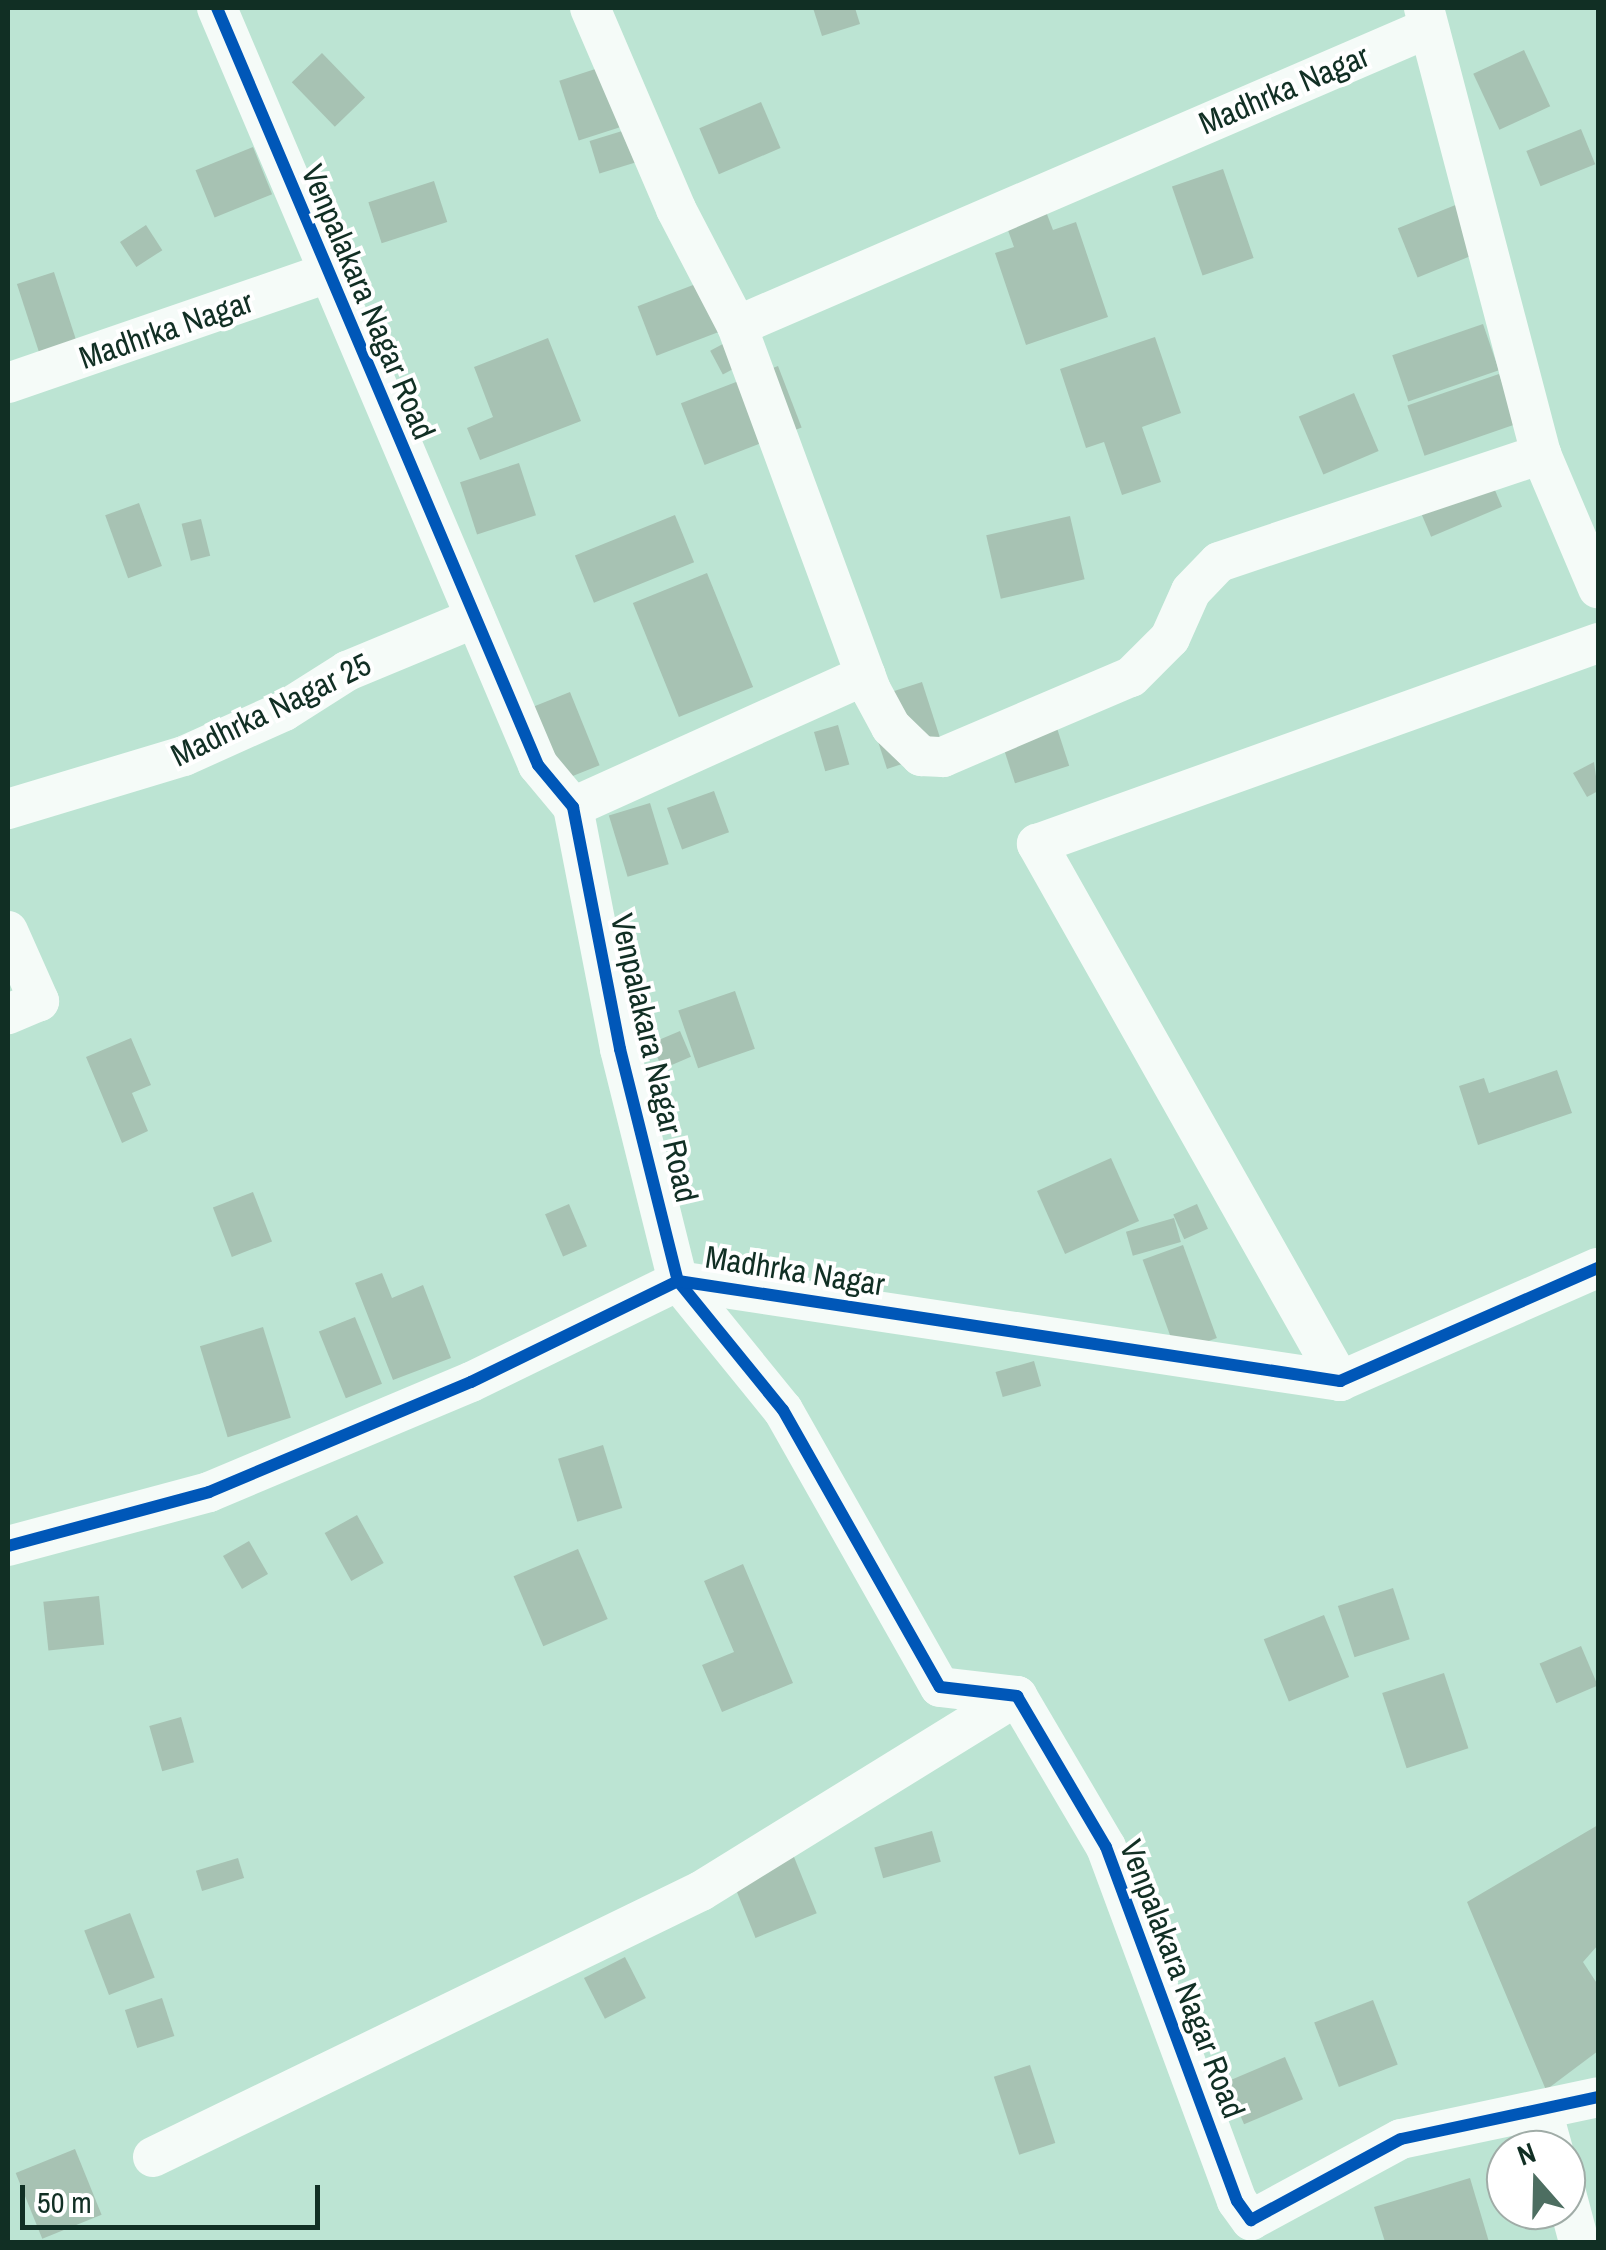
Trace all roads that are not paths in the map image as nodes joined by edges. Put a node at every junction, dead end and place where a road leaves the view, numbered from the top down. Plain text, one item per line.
1 (217, 8) edge
2 (590, 8) edge
3 (1425, 18) edge
4 (324, 274) junction
5 (737, 326) junction
6 (8, 384) edge
7 (1541, 454) junction
8 (1598, 588) edge
9 (474, 618) junction
10 (1598, 644) edge
11 (866, 675) junction
12 (573, 807) junction
13 (8, 809) edge
14 (8, 931) edge
15 (8, 1014) edge
16 (1598, 1268) edge
17 (678, 1281) junction
18 (1340, 1381) junction
19 (8, 1546) edge
20 (1016, 1696) junction
21 (1598, 2096) edge
22 (1542, 2110) junction
23 (1548, 2130) edge
24 (153, 2158) dead end
25 (1248, 2224) edge

1 - 4 street, Venpalakara Nagar Road
2 - 5 street
3 - 5 street, Madhrka Nagar
3 - 7 street, Madhrka Nagar
4 - 6 street, Madhrka Nagar
4 - 9 street, Venpalakara Nagar Road
5 - 11 street
7 - 8 street, Madhrka Nagar
7 - 11 street
9 - 12 street, Venpalakara Nagar Road
9 - 13 street, Madhrka Nagar 25
10 - 18 street
11 - 12 street
12 - 17 street, Venpalakara Nagar Road
14 - 15 street
16 - 18 street
17 - 18 street, Madhrka Nagar
17 - 19 street, Madhrka Nagar
17 - 20 street, Venpalakara Nagar Road
20 - 24 street
20 - 25 street, Venpalakara Nagar Road
21 - 22 street
22 - 23 street
22 - 25 street

